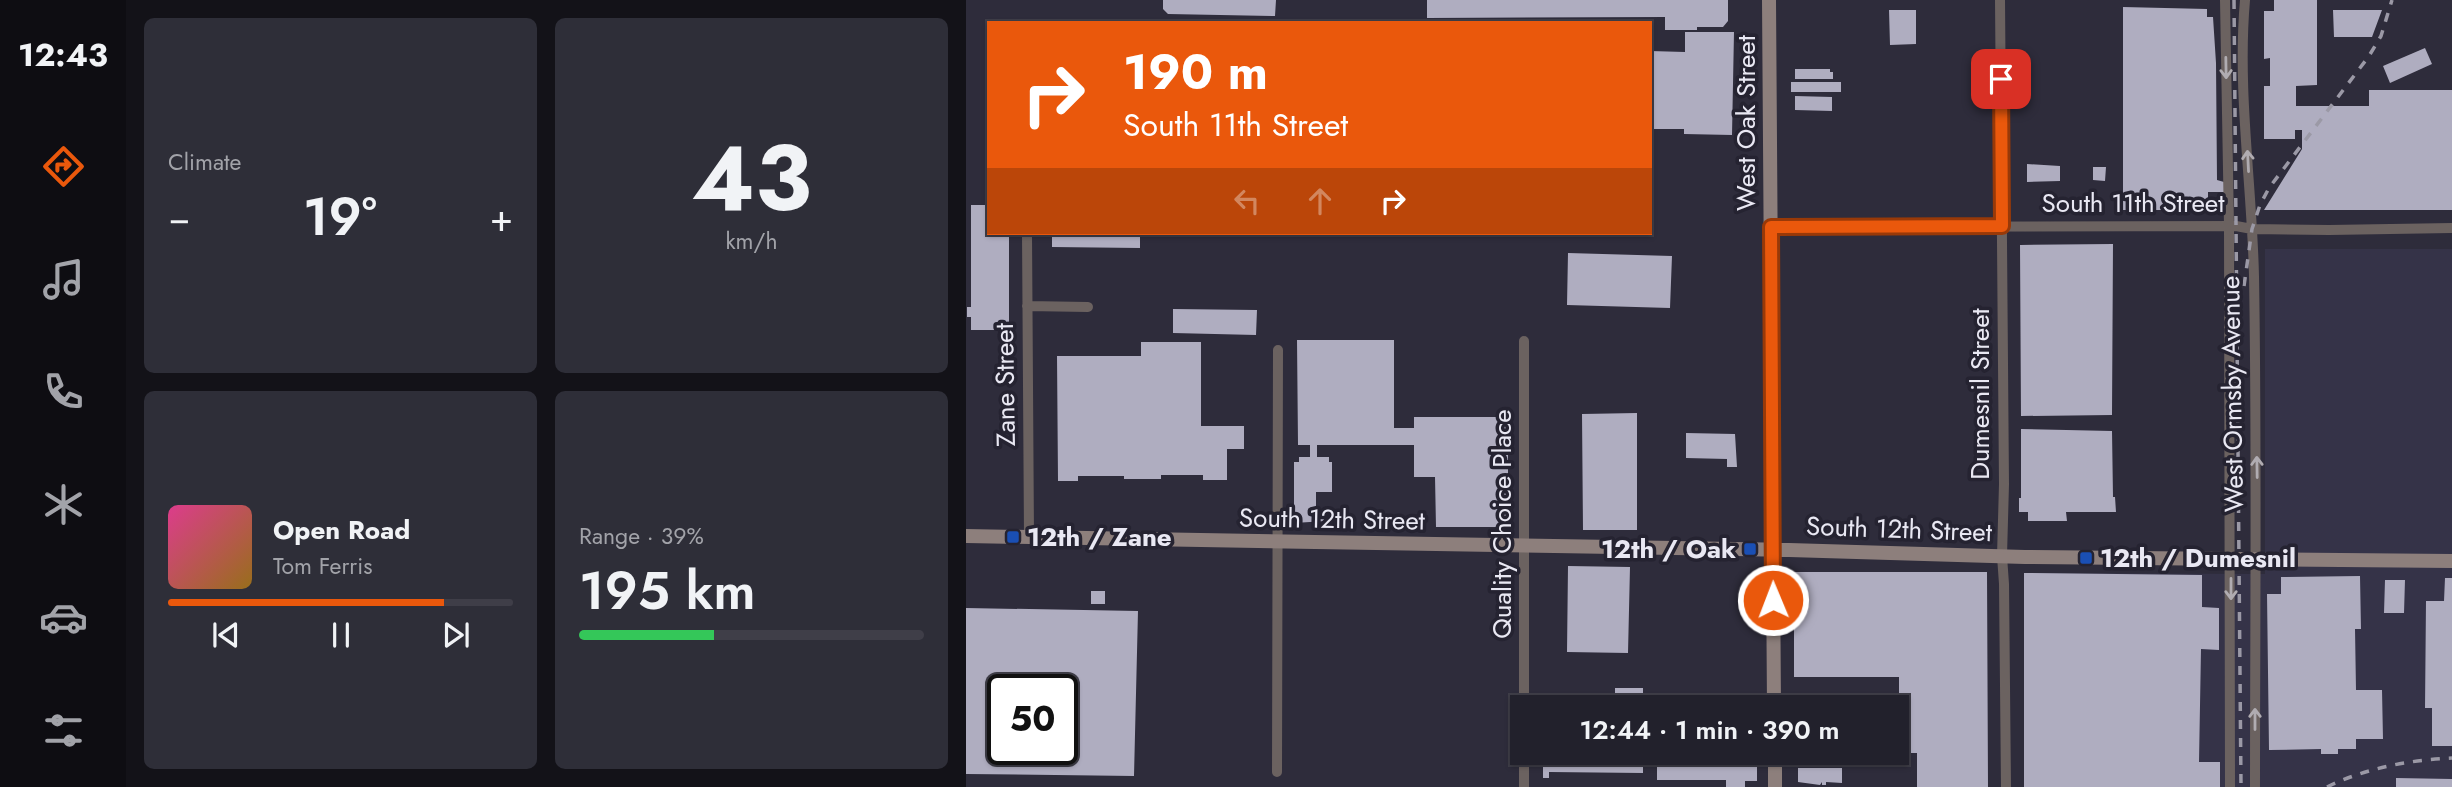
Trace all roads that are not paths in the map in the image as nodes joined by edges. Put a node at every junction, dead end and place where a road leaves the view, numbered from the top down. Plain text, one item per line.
1 (1769, 0) edge
2 (2000, 0) edge
3 (2225, 0) edge
4 (2245, 0) edge
5 (2002, 226) junction
6 (2229, 226) junction
7 (1771, 227) junction
8 (2452, 228) edge
9 (2252, 229) junction
10 (1027, 235) edge
11 (1027, 306) junction
12 (1088, 307) dead end
13 (1524, 341) dead end
14 (1278, 350) dead end
15 (966, 536) edge
16 (1029, 537) junction
17 (1276, 542) junction
18 (1525, 546) junction
19 (1773, 550) junction
20 (2001, 556) junction
21 (2231, 560) junction
22 (2255, 561) junction
23 (2452, 561) edge
24 (1524, 695) edge
25 (1774, 695) edge
26 (1524, 765) edge
27 (1774, 765) edge
28 (1277, 772) dead end
29 (1524, 787) edge
30 (1775, 787) edge
31 (2006, 787) edge
32 (2230, 787) edge
33 (2255, 787) edge

1 - 7 street, West Oak Street
2 - 5 street, Dumesnil Street
3 -> 6 street, West Ormsby Avenue
9 -> 4 street, West Ormsby Avenue
5 - 6 street, South 11th Street
5 - 7 street, South 11th Street
5 - 20 street, Dumesnil Street
6 - 9 street, South 11th Street
6 - 21 street, West Ormsby Avenue
7 - 19 street, West Oak Street
8 - 9 street, South 11th Street
22 -> 9 street, West Ormsby Avenue
10 - 11 street, Zane Street
11 - 12 street
11 - 16 street, Zane Street
13 - 18 street, Quality Choice Place
14 - 17 street
15 - 16 street, South 12th Street
16 - 17 street, South 12th Street
17 - 18 street, South 12th Street
17 - 28 street
18 - 19 street, South 12th Street
18 - 24 street, Quality Choice Place
19 - 20 street, South 12th Street
19 - 25 street, West Oak Street
20 - 21 street, South 12th Street
20 - 31 street, Dumesnil Street
21 - 22 street, South 12th Street
21 -> 32 street, West Ormsby Avenue
22 - 23 street, South 12th Street
33 -> 22 street, West Ormsby Avenue
26 - 29 street
27 - 30 street

